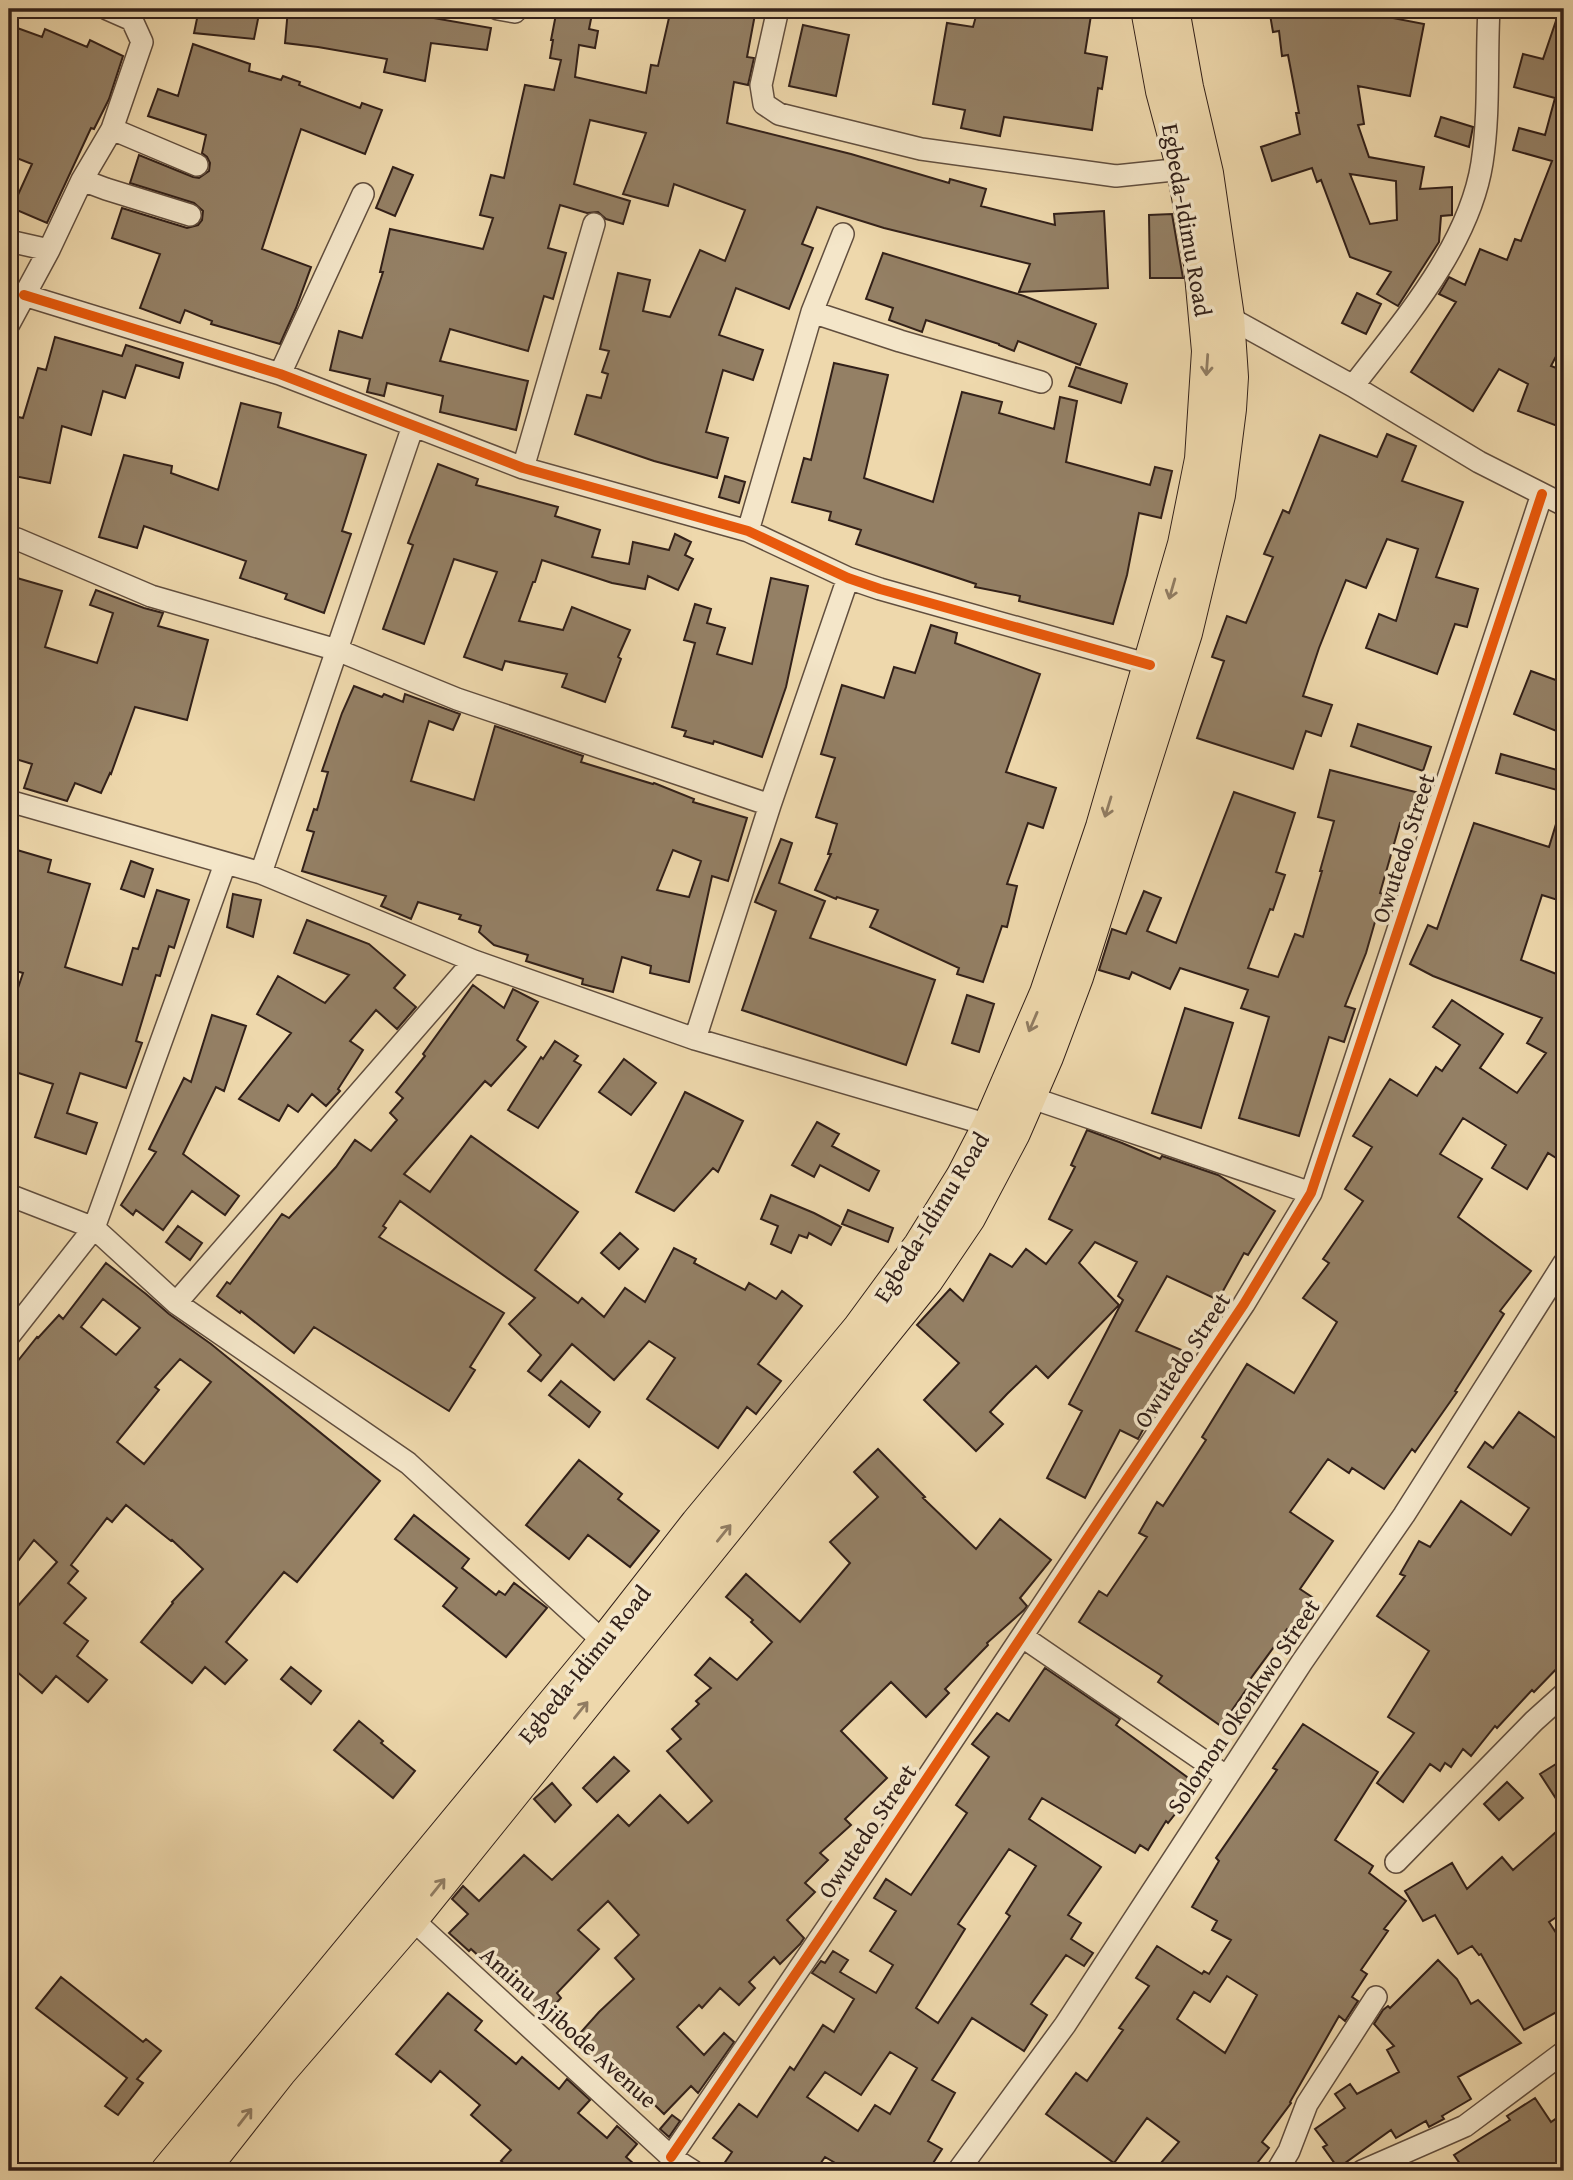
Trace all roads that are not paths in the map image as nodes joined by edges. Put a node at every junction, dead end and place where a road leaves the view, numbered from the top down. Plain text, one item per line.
1 (107, 9) edge
2 (498, 9) edge
3 (516, 9) edge
4 (778, 9) edge
5 (1147, 9) edge
6 (1173, 9) edge
7 (1489, 9) edge
8 (1175, 89) junction
9 (112, 129) junction
10 (197, 165) dead end
11 (1184, 169) junction
12 (82, 180) junction
13 (363, 194) dead end
14 (190, 215) dead end
15 (594, 224) dead end
16 (843, 234) dead end
17 (9, 241) edge
18 (48, 250) junction
19 (24, 295) junction
20 (811, 312) junction
21 (1228, 317) junction
22 (9, 324) edge
23 (280, 374) junction
24 (1041, 382) dead end
25 (1353, 386) junction
26 (413, 426) junction
27 (523, 468) junction
28 (1542, 494) junction
29 (1564, 505) edge
30 (748, 531) junction
31 (17, 539) dead end
32 (848, 578) junction
33 (337, 650) junction
34 (1150, 665) junction
35 (9, 801) edge
36 (770, 805) junction
37 (225, 864) junction
38 (261, 873) junction
39 (474, 961) junction
40 (695, 1039) junction
41 (1029, 1097) junction
42 (989, 1125) junction
43 (1311, 1193) junction
44 (9, 1195) edge
45 (94, 1228) junction
46 (1564, 1263) edge
47 (176, 1303) junction
48 (9, 1336) edge
49 (1023, 1637) junction
50 (604, 1642) junction
51 (1564, 1693) edge
52 (1227, 1777) junction
53 (1396, 1862) dead end
54 (412, 1919) junction
55 (1377, 1997) dead end
56 (1564, 2052) edge
57 (671, 2157) junction
58 (167, 2171) edge
59 (202, 2171) edge
60 (693, 2171) edge
61 (957, 2171) edge
62 (1277, 2171) edge
63 (1362, 2171) edge

1 - 9 street
2 - 3 street
4 - 11 street
5 - 8 main road, Egbeda-Idimu Road
6 - 8 main road, Egbeda-Idimu Road
7 - 25 street
8 - 11 main road, Egbeda-Idimu Road
8 - 21 main road, Egbeda-Idimu Road
9 - 10 street
9 - 12 street
11 -> 34 main road, Egbeda-Idimu Road
12 - 14 street
12 - 18 street
13 - 23 street
15 - 27 street
16 - 20 street
17 - 18 street
18 - 19 street
19 - 22 street
19 - 23 street
20 - 24 street
20 - 30 street
21 - 25 street
21 - 41 main road, Egbeda-Idimu Road
23 - 26 street
25 - 28 street
26 - 27 street
26 - 33 street
27 - 30 street
28 - 29 street
28 - 43 street, Owutedo Street
30 - 32 street
31 - 33 street
32 - 34 street
32 - 36 street
33 - 36 street
33 - 38 street
34 -> 42 main road, Egbeda-Idimu Road
35 - 37 street
36 - 40 street
37 - 38 street
37 - 45 street
38 - 39 street
39 - 40 street
39 - 47 street
40 - 42 street
41 - 43 street
54 -> 41 main road, Egbeda-Idimu Road
42 - 50 main road, Egbeda-Idimu Road
43 - 49 street, Owutedo Street
44 - 45 street
45 - 47 street
45 - 48 street
46 - 52 street, Solomon Okonkwo Street
47 - 50 street
49 - 52 street
49 - 57 street, Owutedo Street
50 - 58 main road, Egbeda-Idimu Road
51 - 53 street
52 - 61 street, Solomon Okonkwo Street
54 - 57 street, Aminu Ajibode Avenue
59 -> 54 main road, Egbeda-Idimu Road
55 - 62 street
56 - 63 street
57 - 60 street, Aminu Ajibode Avenue

